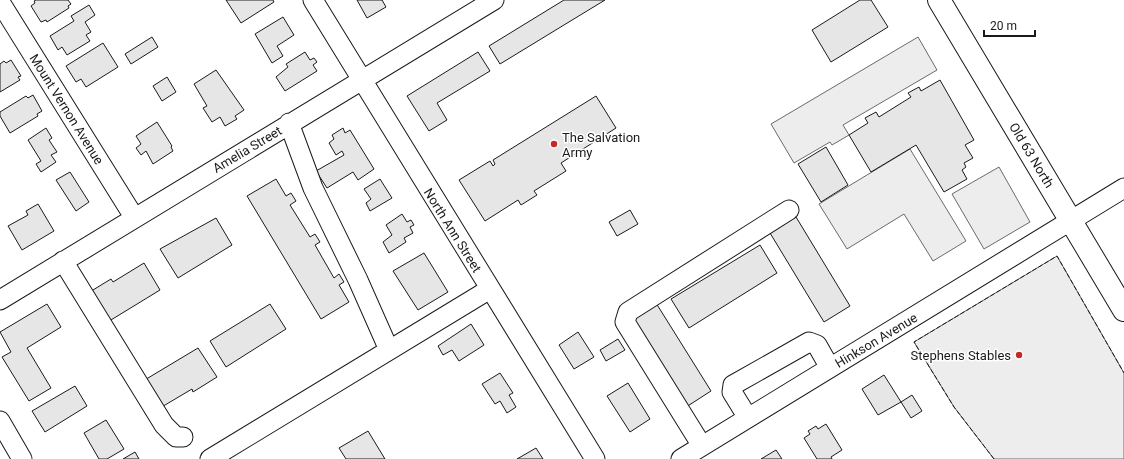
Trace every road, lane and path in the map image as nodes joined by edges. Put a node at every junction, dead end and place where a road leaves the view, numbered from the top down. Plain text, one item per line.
1 (313, 0) edge
2 (494, 0) edge
3 (939, 0) edge
4 (0, 2) edge
5 (361, 79) junction
6 (289, 123) junction
7 (1124, 188) edge
8 (790, 210) dead end
9 (134, 217) junction
10 (1071, 220) junction
11 (63, 261) junction
12 (490, 289) junction
13 (0, 300) edge
14 (1124, 310) edge
15 (389, 350) junction
16 (830, 368) junction
17 (748, 418) junction
18 (0, 421) edge
19 (183, 437) dead end
20 (702, 446) junction
21 (22, 459) edge
22 (210, 459) edge
23 (595, 459) edge
24 (681, 459) edge

1 - 5 street, North Ann Street
2 - 5 street, Amelia Street
3 - 10 main road, Old 63 North
4 - 9 street, Mount Vernon Avenue
5 - 6 street, Amelia Street
5 - 12 street, North Ann Street
6 - 9 street, Amelia Street
6 - 15 street
7 - 10 street, Hinkson Avenue
8 - 20 street
9 - 11 street, Amelia Street
10 - 14 main road, Old 63 North
10 - 16 street, Hinkson Avenue
11 - 13 street, Amelia Street
11 - 19 street
12 - 15 street
12 - 23 street, North Ann Street
15 - 22 street
16 - 17 street, Hinkson Avenue
16 - 17 street
17 - 20 street, Hinkson Avenue
18 - 21 street
20 - 24 street, Hinkson Avenue

